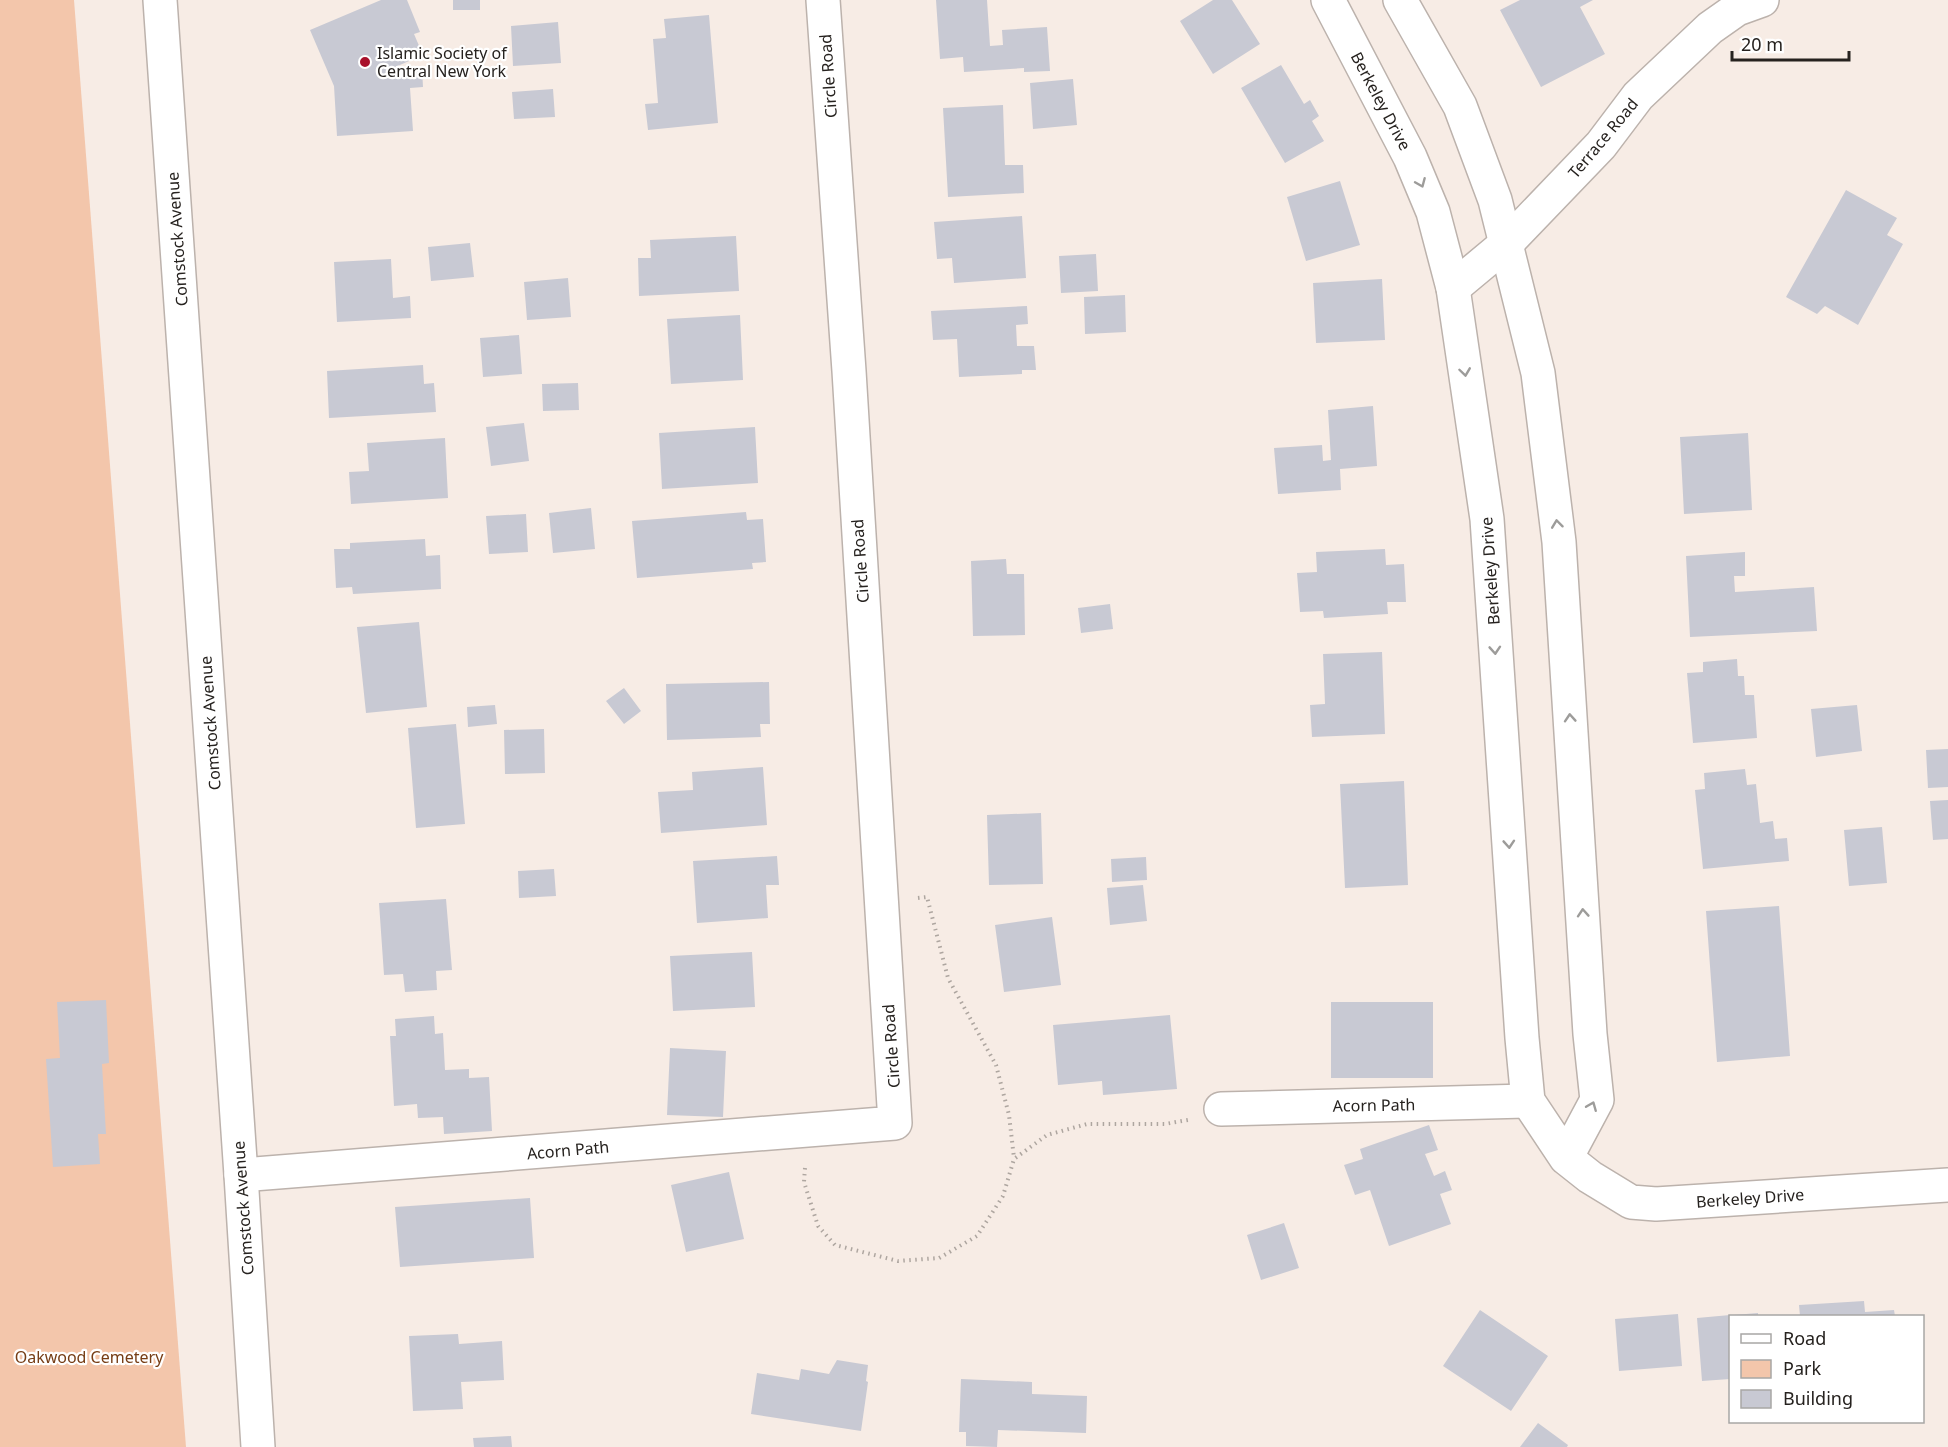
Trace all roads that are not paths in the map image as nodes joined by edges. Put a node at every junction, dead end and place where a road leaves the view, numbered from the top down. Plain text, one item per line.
1 (160, 0) edge
2 (823, 0) edge
3 (1328, 0) edge
4 (1400, 0) edge
5 (1762, 0) edge
6 (1507, 243) junction
7 (1453, 288) junction
8 (1528, 1101) junction
9 (1221, 1109) road end
10 (896, 1123) joint
11 (1566, 1158) junction
12 (241, 1175) junction
13 (1948, 1185) edge
14 (258, 1447) edge

1 - 12 street, Comstock Avenue
2 - 10 street, Circle Road
3 -> 7 street, Berkeley Drive
4 - 6 street
5 - 6 street, Terrace Road
6 - 7 street, Terrace Road
11 -> 6 street
7 -> 8 street, Berkeley Drive
8 - 9 street, Acorn Path
8 - 11 street, Berkeley Drive
10 - 12 street, Acorn Path
11 - 13 street, Berkeley Drive
12 - 14 street, Comstock Avenue

